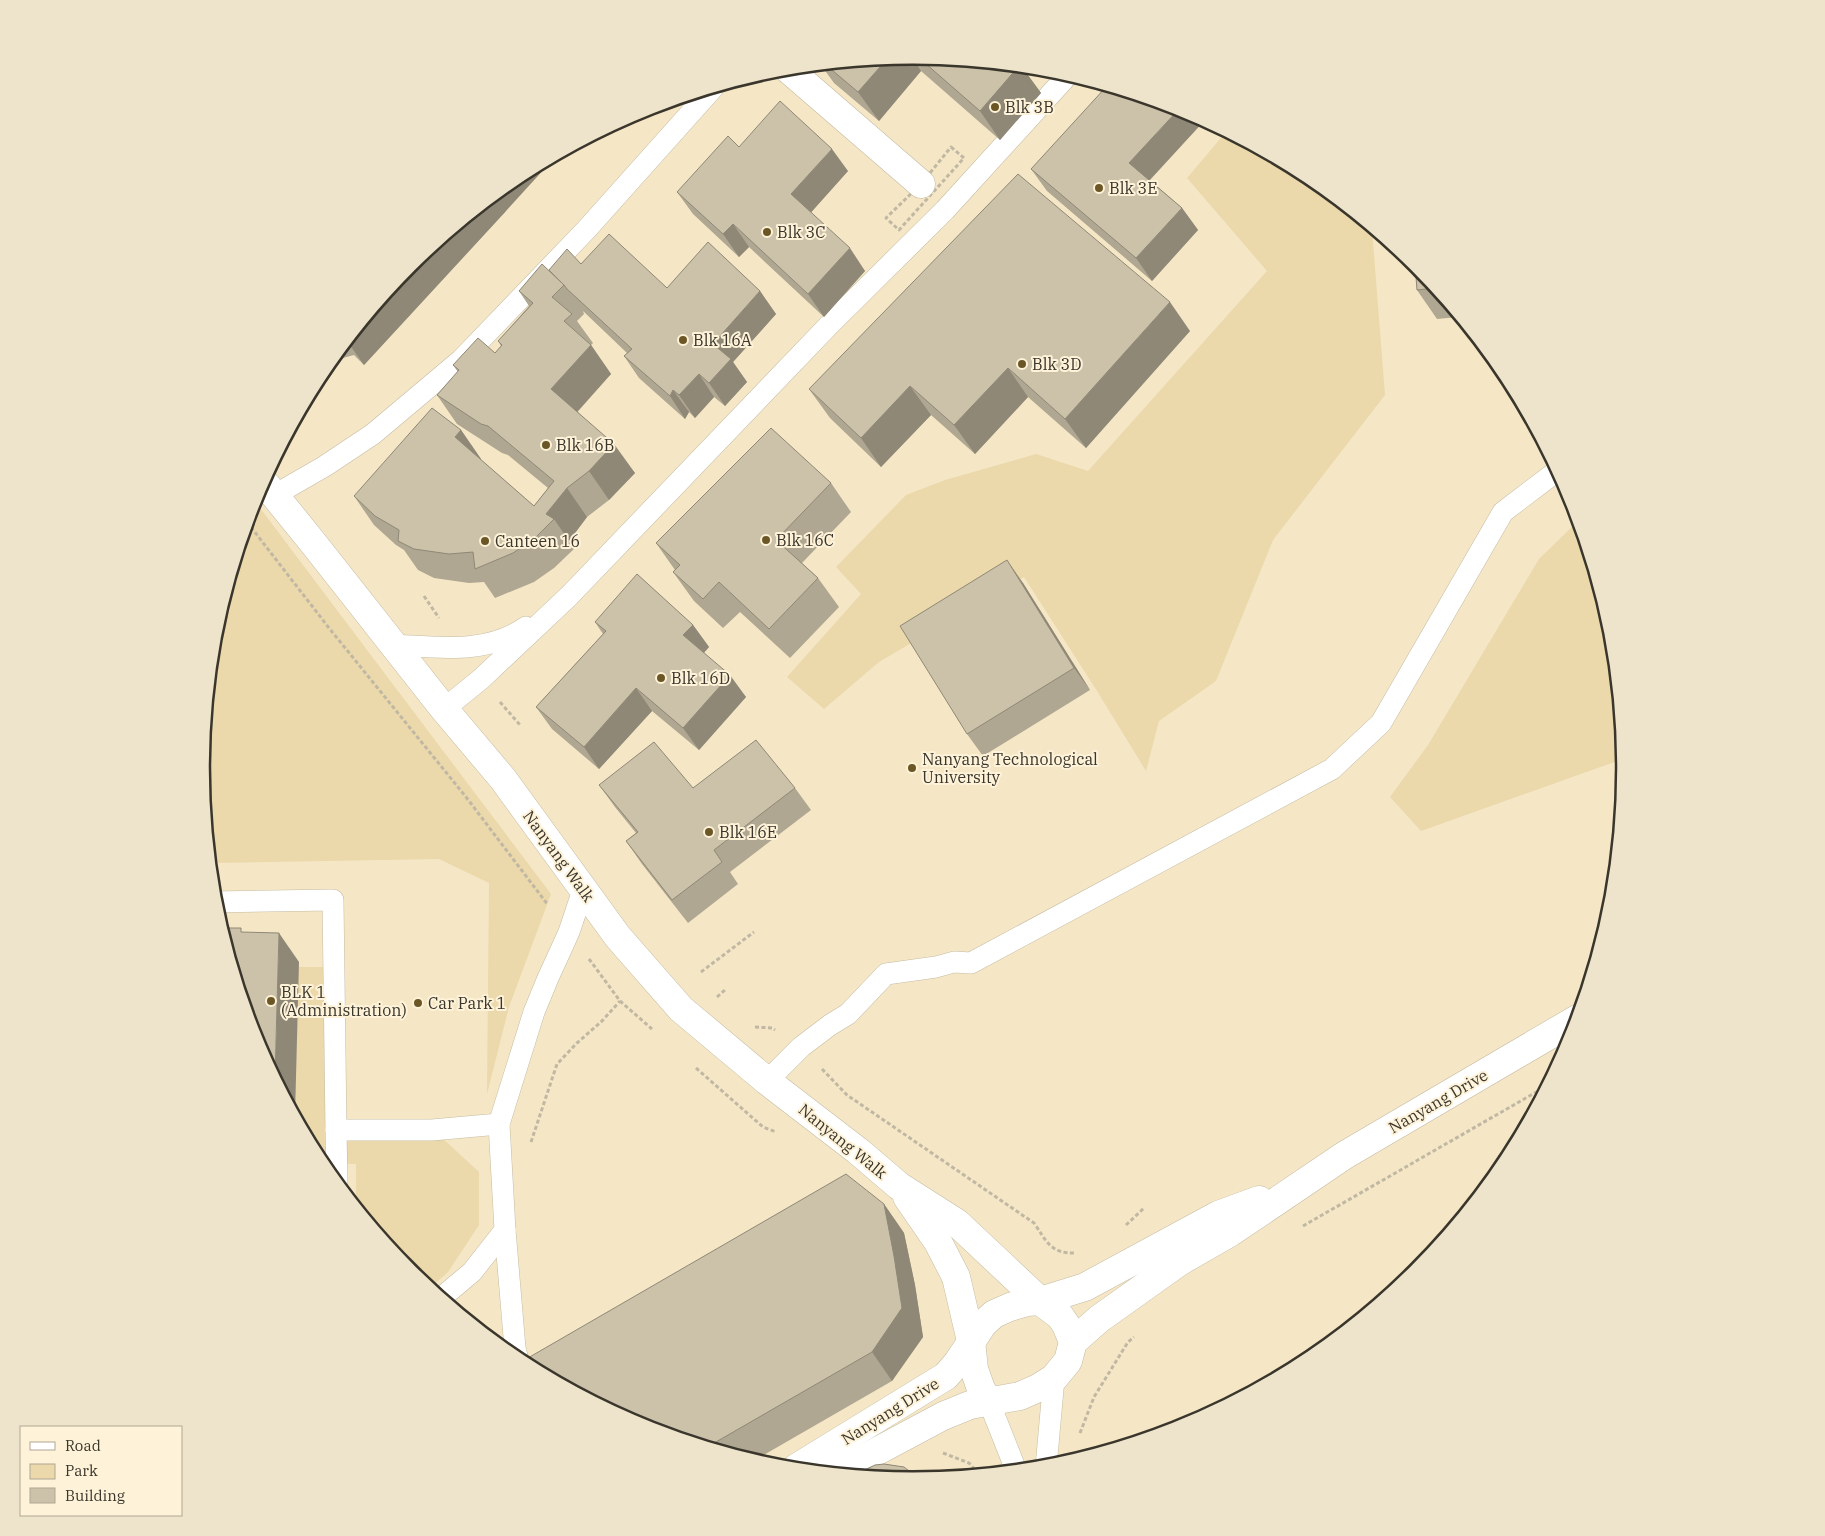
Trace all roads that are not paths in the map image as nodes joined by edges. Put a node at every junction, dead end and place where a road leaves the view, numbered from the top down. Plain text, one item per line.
1 (796, 75) edge
2 (1062, 82) edge
3 (705, 97) edge
4 (922, 184) dead end
5 (1551, 475) edge
6 (268, 489) edge
7 (569, 596) junction
8 (392, 645) junction
9 (444, 709) junction
10 (583, 890) junction
11 (223, 902) edge
12 (1564, 1031) edge
13 (767, 1081) junction
14 (499, 1124) junction
15 (336, 1130) junction
16 (337, 1171) edge
17 (1300, 1184) junction
18 (899, 1186) junction
19 (505, 1230) junction
20 (446, 1294) edge
21 (1040, 1301) junction
22 (971, 1341) junction
23 (1072, 1342) junction
24 (516, 1349) edge
25 (1054, 1378) junction
26 (988, 1402) junction
27 (1047, 1458) edge
28 (805, 1462) edge
29 (1013, 1463) edge
30 (847, 1467) edge

1 - 4 street
2 - 7 lane
3 - 6 lane
5 - 13 lane
6 - 8 street, Nanyang Walk
7 - 8 lane
7 - 9 lane
8 - 9 street, Nanyang Walk
9 - 10 street, Nanyang Walk
10 - 13 street, Nanyang Walk
10 - 14 lane
11 - 15 lane
12 - 17 street, Nanyang Drive
13 - 18 street, Nanyang Walk
14 - 15 lane
14 - 19 lane
15 - 16 lane
17 - 21 street, Nanyang Drive
17 - 23 street, Nanyang Drive
18 - 21 street, Nanyang Walk
18 - 22 street, Nanyang Walk
19 - 20 lane
19 - 24 lane
21 - 22 street
21 - 23 street
22 - 26 street
22 - 28 street, Nanyang Drive
23 - 25 street
25 - 26 street
25 - 27 lane
26 - 29 lane
26 - 30 street, Nanyang Drive

